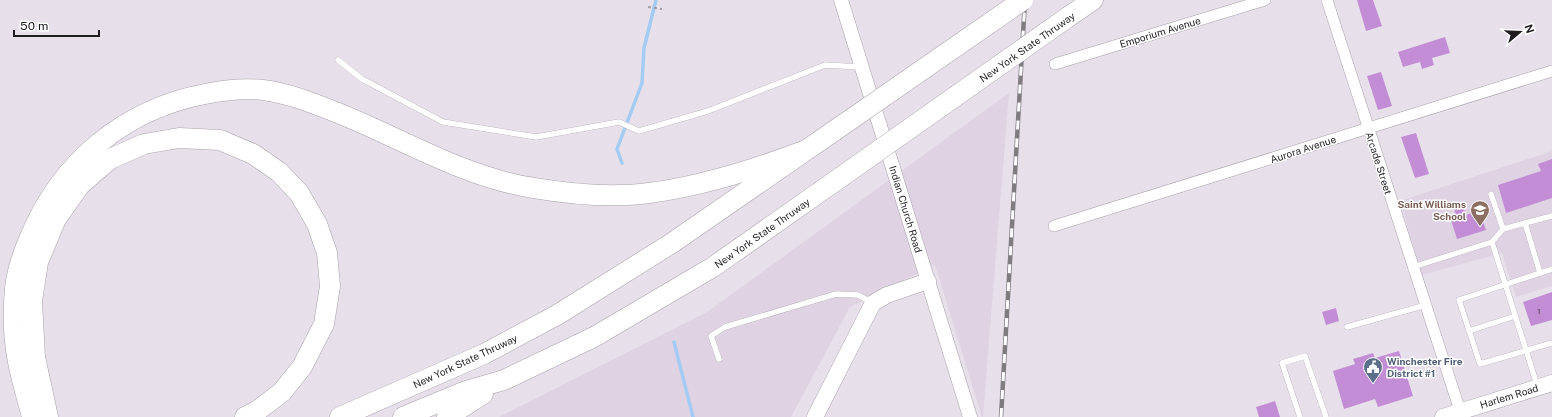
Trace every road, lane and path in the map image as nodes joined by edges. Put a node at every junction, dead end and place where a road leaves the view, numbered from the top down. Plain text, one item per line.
1 (841, 0) edge
2 (1023, 0) edge
3 (1093, 0) edge
4 (1265, 0) edge
5 (1327, 0) edge
6 (648, 7) dead end
7 (662, 9) dead end
8 (338, 60) dead end
9 (1055, 64) dead end
10 (861, 67) junction
11 (1552, 71) edge
12 (1368, 128) junction
13 (806, 150) junction
14 (1491, 194) dead end
15 (1552, 216) edge
16 (1524, 223) junction
17 (1054, 226) dead end
18 (1503, 230) junction
19 (1492, 242) junction
20 (1413, 267) junction
21 (1552, 269) edge
22 (1540, 273) junction
23 (928, 281) junction
24 (1505, 285) junction
25 (873, 303) junction
26 (1426, 305) junction
27 (1514, 316) junction
28 (1348, 327) dead end
29 (1469, 331) junction
30 (1552, 343) edge
31 (1525, 351) junction
32 (719, 359) dead end
33 (504, 380) junction
34 (1545, 385) edge
35 (1462, 414) edge
36 (32, 417) edge
37 (48, 417) edge
38 (244, 417) edge
39 (340, 417) edge
40 (403, 417) edge
41 (447, 417) edge
42 (815, 417) edge
43 (970, 417) edge
44 (1300, 417) edge
45 (1326, 417) edge
46 (1443, 417) edge

1 - 10 street, Indian Church Road
2 - 13 highway, New York State Thruway, bridge
3 - 33 highway, New York State Thruway, bridge
4 - 9 street, Emporium Avenue
5 - 12 street, Arcade Street
6 - 7 path
8 - 10 lane
10 - 23 street, Indian Church Road
11 - 12 street, Aurora Avenue
12 - 17 street, Aurora Avenue
12 - 20 street, Arcade Street
13 - 36 highway
13 - 39 highway, New York State Thruway
14 - 18 lane
15 - 16 lane
16 - 18 lane
16 - 22 lane
18 - 19 lane
19 - 20 lane
19 - 24 lane
20 - 26 street, Arcade Street
21 - 22 lane
22 - 24 lane
23 - 25 main road
23 - 43 street, Indian Church Road
24 - 27 lane
24 - 29 lane
25 - 32 lane
25 - 42 main road
26 - 28 lane
26 - 35 street, Arcade Street
27 - 29 lane
27 - 31 lane
29 - 31 lane
30 - 31 lane
31 - 34 lane
33 - 40 highway, New York State Thruway
33 - 41 highway
34 - 35 main road, Harlem Road
35 - 46 main road, Harlem Road
37 - 38 highway
44 - 45 lane

